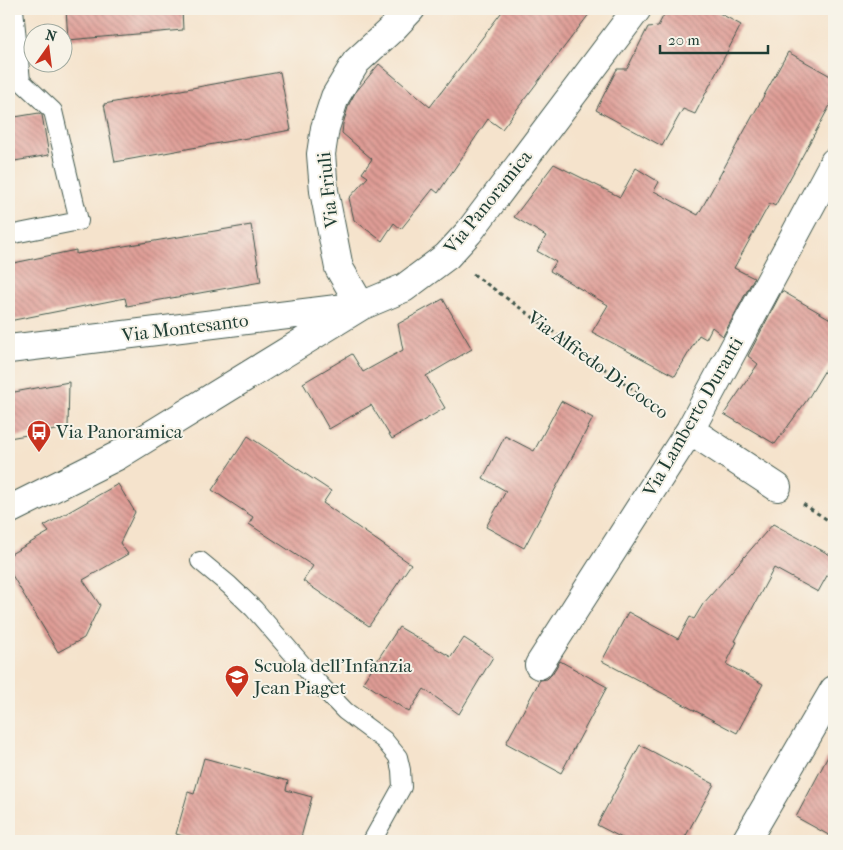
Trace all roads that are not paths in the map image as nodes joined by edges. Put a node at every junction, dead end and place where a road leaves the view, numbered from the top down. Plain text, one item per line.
1 (14, 9) edge
2 (411, 9) edge
3 (637, 9) edge
4 (834, 162) edge
5 (9, 235) edge
6 (361, 306) junction
7 (9, 349) edge
8 (690, 430) junction
9 (777, 487) dead end
10 (9, 510) edge
11 (200, 561) dead end
12 (538, 665) dead end
13 (834, 690) edge
14 (372, 841) edge
15 (746, 841) edge

1 - 5 lane
2 - 6 street, Via Friuli
3 - 6 street, Via Panoramica
4 - 8 street, Via Lamberto Duranti
6 - 7 street, Via Montesanto
6 - 10 street, Via Panoramica
8 - 9 street, Via Alfredo Di Cocco
8 - 12 street, Via Lamberto Duranti
11 - 14 lane
13 - 15 street

